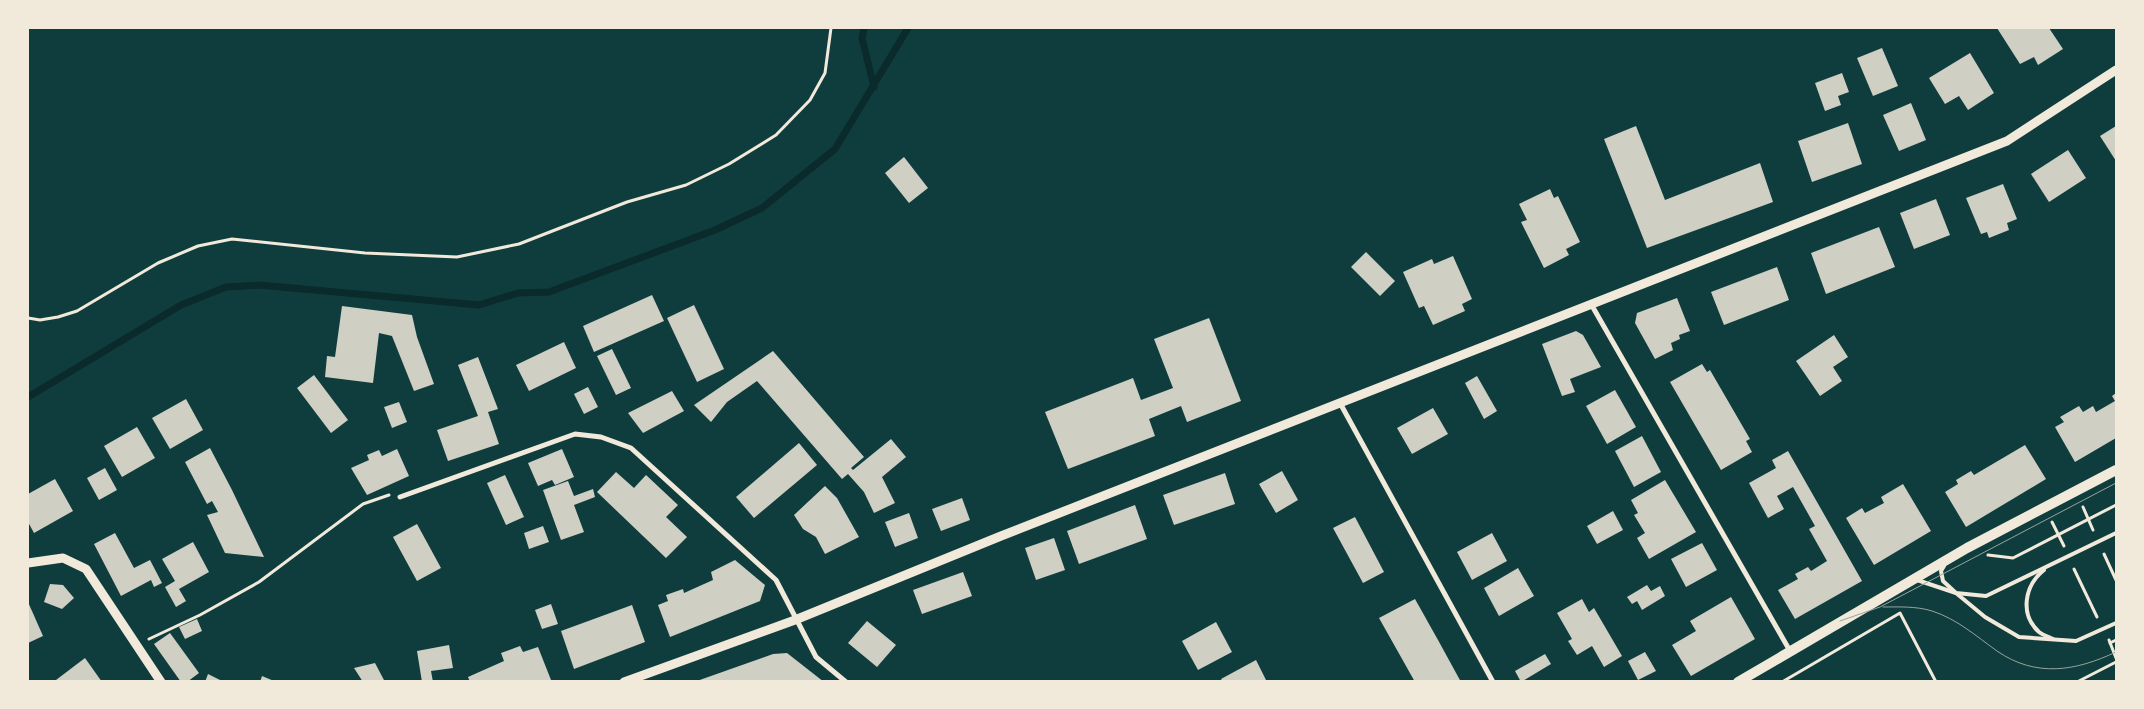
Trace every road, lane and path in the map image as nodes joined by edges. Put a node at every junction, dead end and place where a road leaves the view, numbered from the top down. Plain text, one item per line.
1 (831, 28) edge
2 (2116, 70) edge
3 (1591, 304) junction
4 (28, 318) edge
5 (1340, 403) junction
6 (2116, 470) edge
7 (400, 497) joint
8 (2091, 503) dead end
9 (2116, 505) edge
10 (2088, 520) junction
11 (2052, 522) dead end
12 (2092, 529) dead end
13 (2116, 533) edge
14 (2058, 535) junction
15 (2064, 546) dead end
16 (1967, 548) junction
17 (2104, 554) dead end
18 (1948, 559) junction
19 (28, 563) edge
20 (2050, 565) junction
21 (2074, 569) dead end
22 (1913, 579) junction
23 (2116, 580) edge
24 (1956, 593) junction
25 (2098, 617) dead end
26 (796, 620) junction
27 (2116, 623) edge
28 (2116, 640) edge
29 (2056, 641) junction
30 (135, 646) junction
31 (1790, 651) junction
32 (2116, 658) edge
33 (2116, 662) edge
34 (161, 682) edge
35 (624, 682) edge
36 (846, 682) edge
37 (1493, 682) edge
38 (1738, 682) edge
39 (1782, 682) edge
40 (1936, 682) edge
41 (2077, 682) edge

1 - 4 path
2 - 3 street
3 - 5 street
3 - 31 street
5 - 26 street
5 - 37 street
6 - 16 main road
7 - 26 street
7 - 30 path
8 - 10 path
9 - 10 path
10 - 12 path
10 - 14 path
11 - 14 path
13 - 20 lane
14 - 15 path
14 - 16 path
16 - 18 main road
17 - 23 path
18 - 22 main road
18 - 24 lane
19 - 30 street
20 - 24 lane
20 - 29 lane
21 - 25 path
22 - 24 lane
22 - 31 main road
24 - 29 lane
26 - 35 street
26 - 36 street
27 - 29 lane
28 - 32 path
30 - 34 street
31 - 38 main road
33 - 41 path
39 - 40 path

